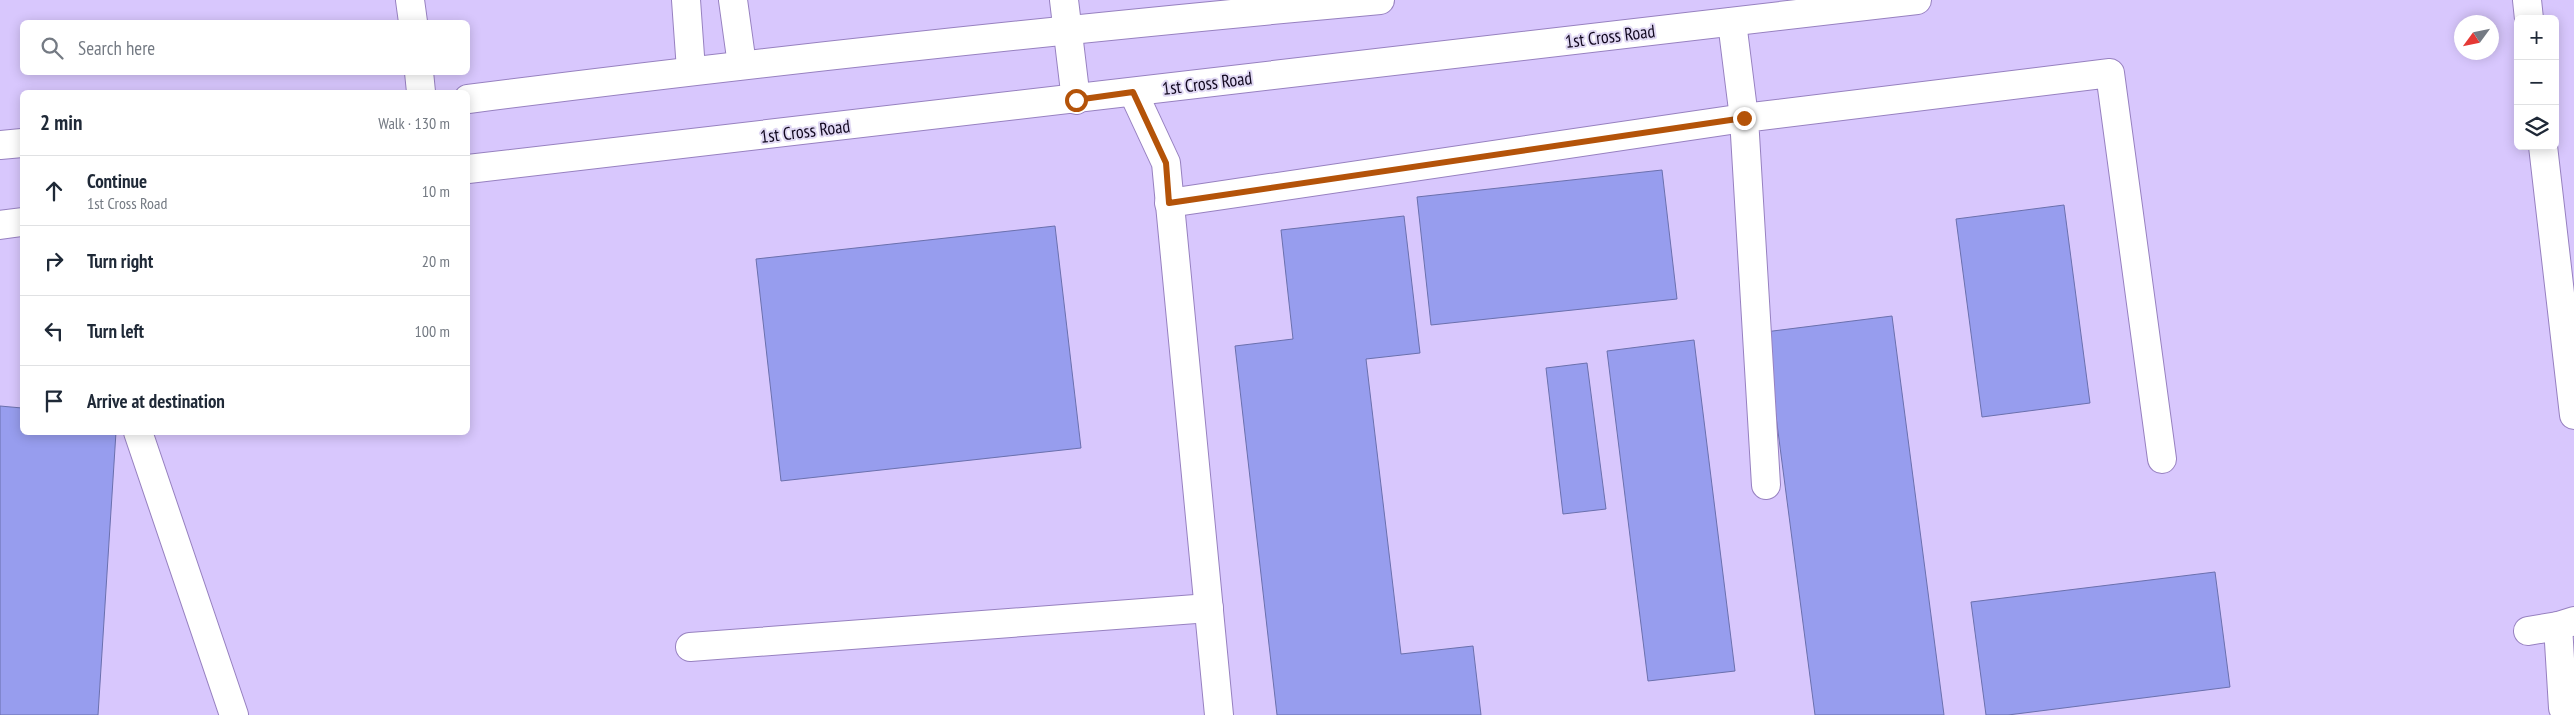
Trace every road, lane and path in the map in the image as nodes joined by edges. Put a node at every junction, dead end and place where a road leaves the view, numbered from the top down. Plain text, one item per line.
1 (410, 0) edge
2 (686, 0) edge
3 (733, 0) edge
4 (1064, 0) edge
5 (1380, 0) edge
6 (1917, 0) edge
7 (2527, 0) edge
8 (1869, 3) edge
9 (2529, 15) edge
10 (413, 20) edge
11 (1732, 22) junction
12 (1067, 29) junction
13 (742, 65) junction
14 (691, 70) junction
15 (419, 75) edge
16 (421, 90) edge
17 (1133, 92) junction
18 (470, 99) edge
19 (1076, 100) junction
20 (1744, 118) junction
21 (20, 143) edge
22 (0, 145) edge
23 (2544, 150) edge
24 (470, 169) edge
25 (1169, 203) junction
26 (20, 222) edge
27 (0, 225) edge
28 (2574, 416) edge
29 (139, 435) edge
30 (2162, 459) dead end
31 (1766, 485) dead end
32 (1209, 608) junction
33 (2566, 624) edge
34 (2528, 630) dead end
35 (690, 647) dead end
36 (2563, 708) dead end
37 (234, 715) edge
38 (1219, 715) edge

1 - 10 main road
2 - 14 main road
3 - 13 main road
4 - 12 main road
5 - 12 main road
6 - 8 main road, 1st Cross Road
7 - 9 main road
8 - 11 main road, 1st Cross Road
11 - 17 main road, 1st Cross Road
11 - 20 main road
12 - 13 main road
12 - 19 main road
13 - 14 main road
14 - 18 main road
15 - 16 main road
17 - 19 main road, 1st Cross Road
17 - 25 main road
19 - 24 main road, 1st Cross Road
20 - 25 main road
20 - 30 main road
20 - 31 main road
21 - 22 main road
23 - 28 main road
25 - 32 main road
26 - 27 main road
29 - 37 main road
32 - 35 main road
32 - 38 main road
33 - 34 main road
33 - 36 main road

